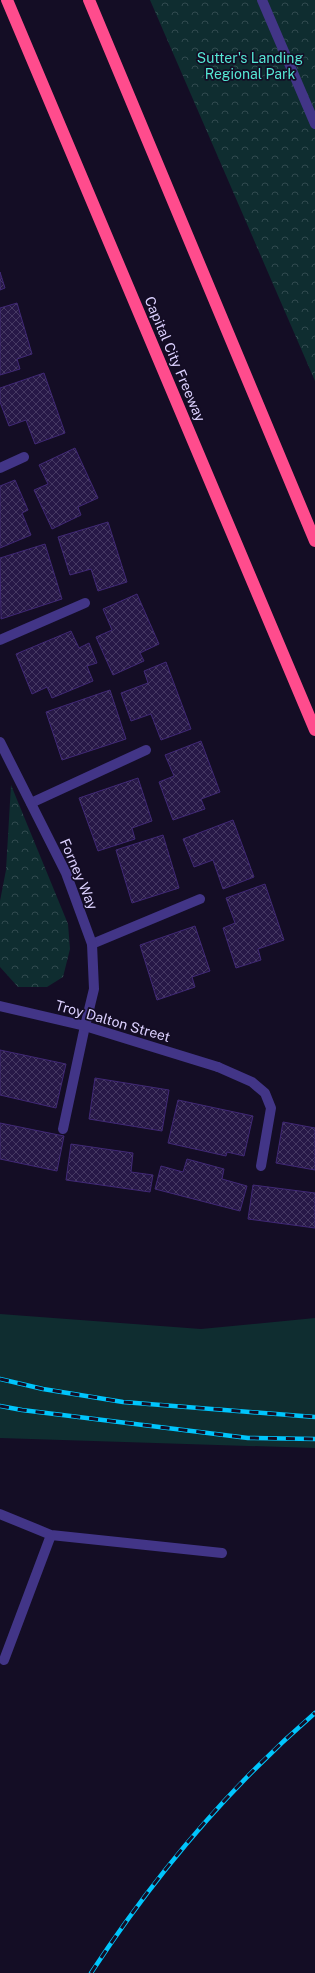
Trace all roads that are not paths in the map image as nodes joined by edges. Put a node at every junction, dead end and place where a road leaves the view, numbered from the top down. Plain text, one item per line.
1 (7, 0) edge
2 (89, 0) edge
3 (262, 0) edge
4 (315, 124) edge
5 (24, 457) dead end
6 (0, 468) edge
7 (315, 541) edge
8 (85, 604) dead end
9 (0, 640) edge
10 (315, 730) edge
11 (0, 742) edge
12 (146, 750) dead end
13 (31, 803) junction
14 (200, 899) dead end
15 (92, 944) junction
16 (0, 1006) edge
17 (85, 1026) junction
18 (63, 1129) dead end
19 (261, 1166) dead end
20 (0, 1514) edge
21 (51, 1534) junction
22 (222, 1553) dead end
23 (4, 1660) dead end

1 - 10 highway, Capital City Freeway
2 - 7 highway
3 - 4 street
5 - 6 street
8 - 9 street
11 - 13 street, Forney Way
12 - 13 street
13 - 15 street, Forney Way
14 - 15 street
15 - 17 street, Forney Way
16 - 17 street, Troy Dalton Street
17 - 18 street, Forney Way
17 - 19 street, Troy Dalton Street
20 - 21 street
21 - 22 street
21 - 23 street

